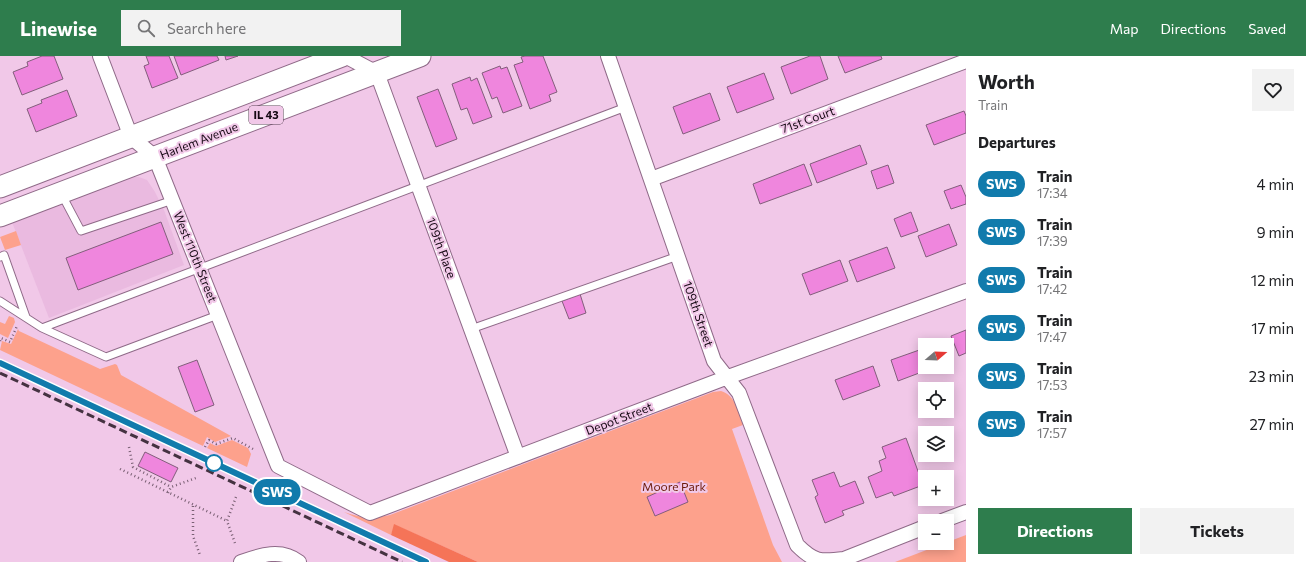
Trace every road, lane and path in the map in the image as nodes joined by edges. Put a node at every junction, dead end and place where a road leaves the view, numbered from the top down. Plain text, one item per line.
1 (100, 56) edge
2 (344, 56) edge
3 (420, 56) edge
4 (608, 56) edge
5 (966, 61) edge
6 (376, 73) junction
7 (626, 107) junction
8 (131, 137) junction
9 (155, 157) junction
10 (651, 179) junction
11 (418, 185) junction
12 (0, 187) edge
13 (61, 193) junction
14 (173, 200) junction
15 (0, 216) edge
16 (678, 256) junction
17 (0, 257) edge
18 (199, 267) junction
19 (966, 291) edge
20 (0, 301) edge
21 (218, 315) junction
22 (26, 317) junction
23 (17, 326) dead end
24 (42, 328) junction
25 (471, 329) junction
26 (0, 341) edge
27 (728, 377) junction
28 (129, 447) dead end
29 (205, 447) dead end
30 (253, 449) dead end
31 (518, 457) junction
32 (278, 466) joint
33 (120, 470) dead end
34 (196, 478) dead end
35 (172, 487) junction
36 (168, 493) junction
37 (236, 497) dead end
38 (193, 506) junction
39 (966, 512) edge
40 (954, 516) edge
41 (227, 521) junction
42 (918, 530) edge
43 (235, 543) dead end
44 (200, 555) dead end
45 (297, 560) edge
46 (241, 562) edge

1 - 8 street, West 110th Street
2 - 6 street
2 - 8 main road, IL 43
3 - 6 main road, Harlem Avenue / IL 43
4 - 7 street, 109th Street
5 - 10 street, 71st Court
6 - 9 main road, Harlem Avenue / IL 43
6 - 11 street, 109th Place
7 - 10 street, 109th Street
7 - 11 lane
8 - 9 street, West 110th Street
8 - 12 main road, IL 43
9 - 13 main road, Harlem Avenue / IL 43
9 - 14 street, West 110th Street
10 - 16 street, 109th Street
11 - 18 lane
11 - 25 street, 109th Place
13 - 14 lane
13 - 15 main road, Harlem Avenue / IL 43
14 - 18 street, West 110th Street
16 - 25 lane
16 - 27 street, 109th Street
17 - 22 lane
18 - 21 street, West 110th Street
18 - 24 lane
19 - 27 street, Depot Street
20 - 22 lane
21 - 24 lane
21 - 32 street, West 110th Street
22 - 24 lane
23 - 26 path
25 - 31 street, 109th Place
27 - 31 street, Depot Street
27 - 42 street, 109th Street
28 - 35 path
29 - 30 path
31 - 32 street, Depot Street
33 - 36 path
34 - 35 path
35 - 36 path
36 - 38 path
37 - 41 path
38 - 41 path
38 - 44 path
39 - 40 street
41 - 43 path
45 - 46 street

